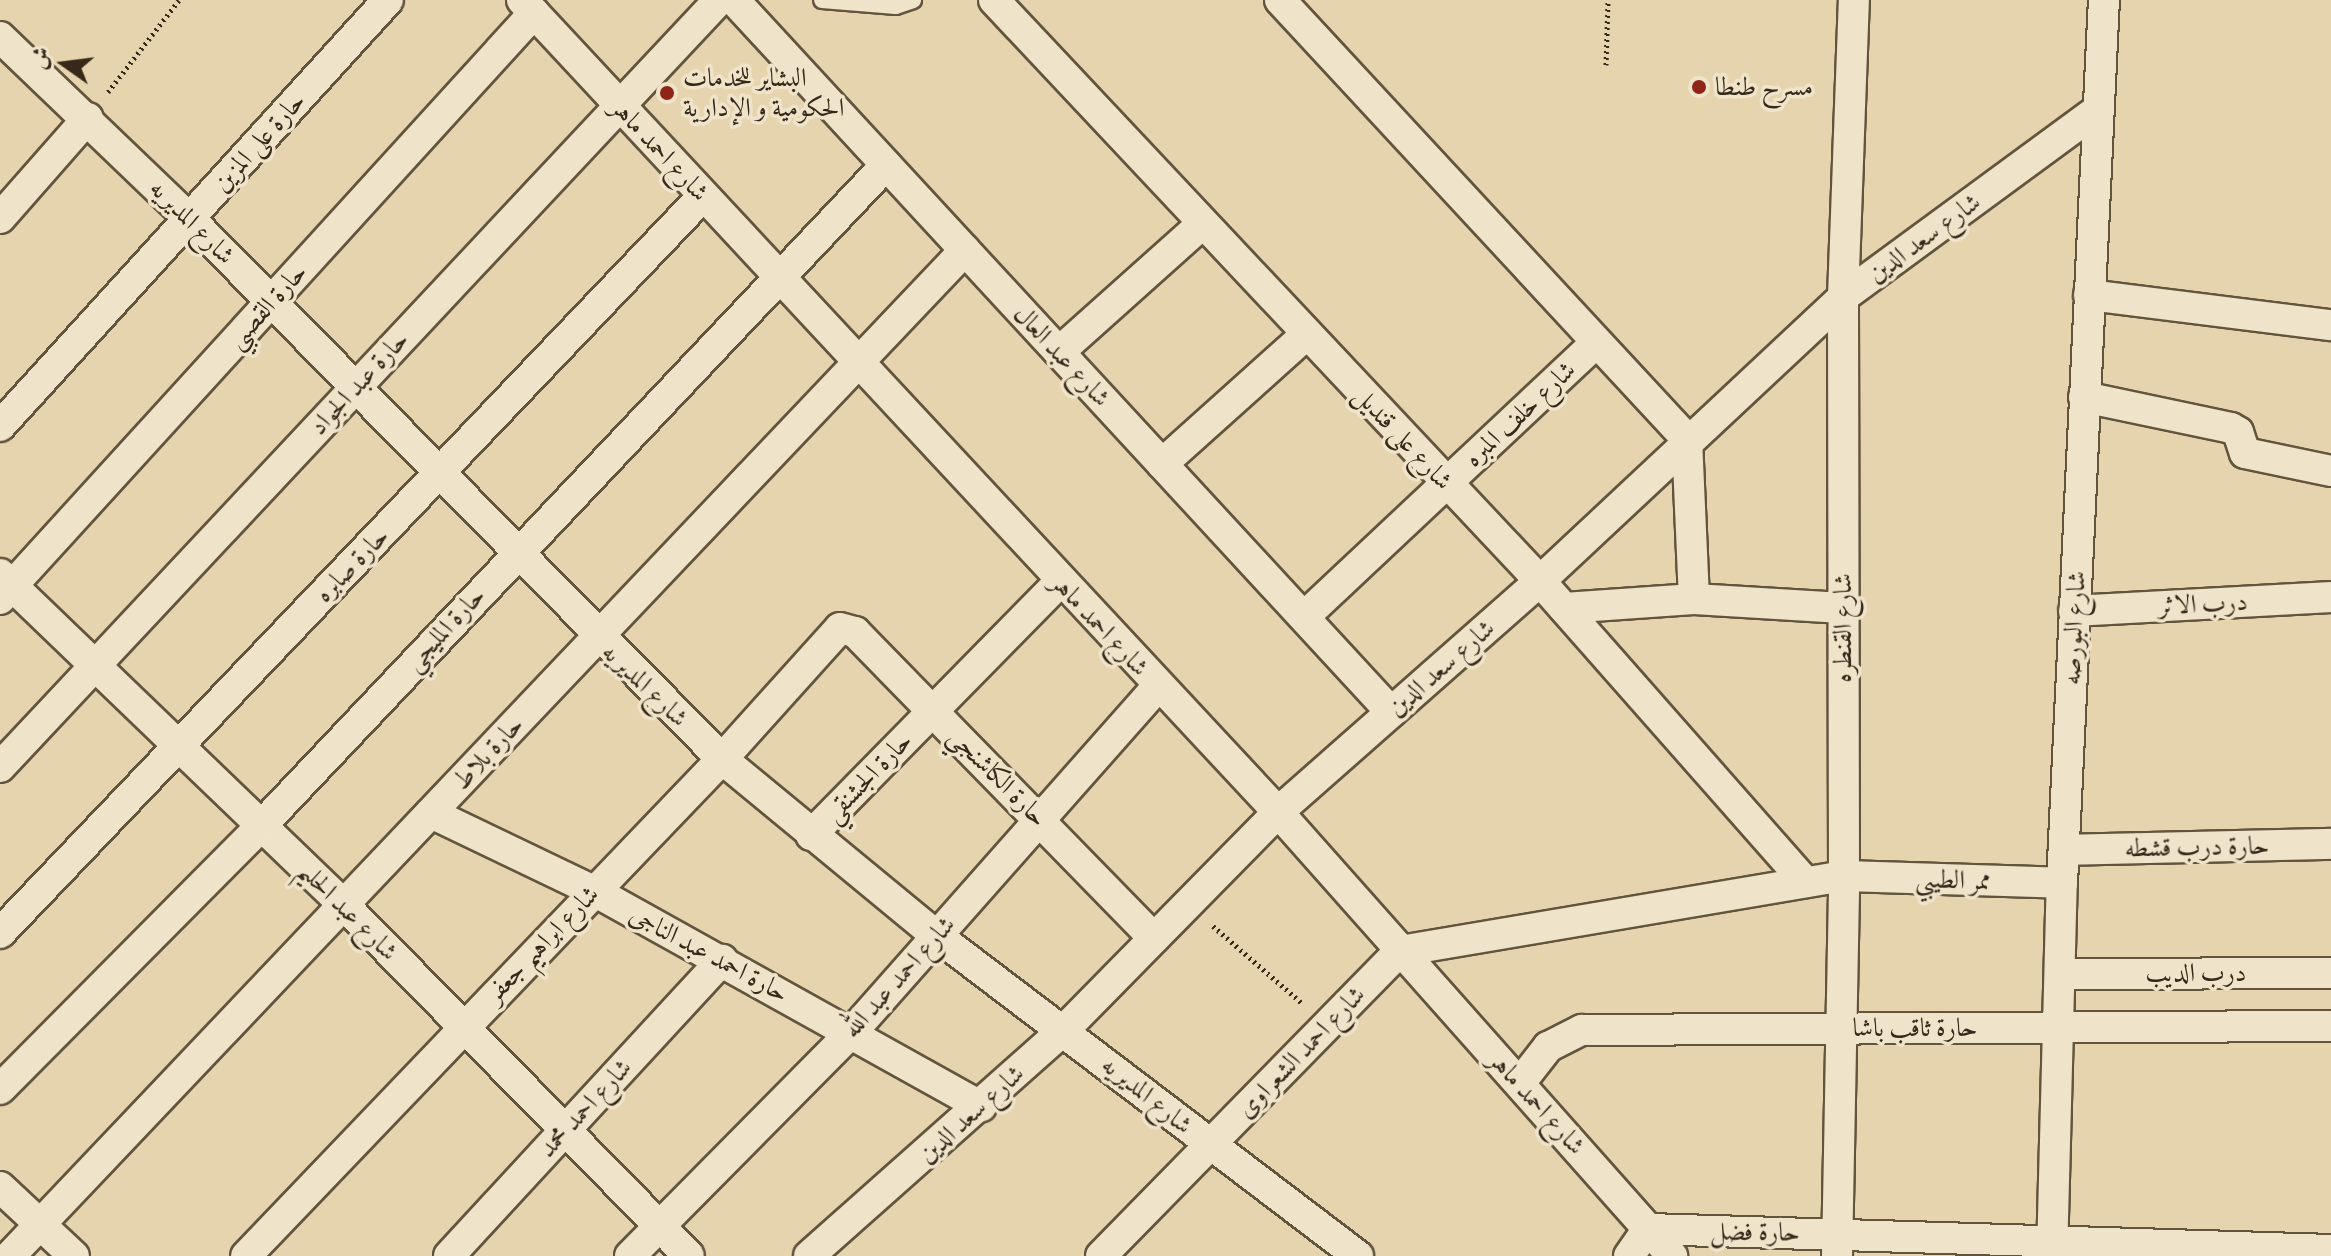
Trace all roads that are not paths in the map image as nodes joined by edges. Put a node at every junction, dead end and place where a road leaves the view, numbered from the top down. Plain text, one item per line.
1 (388, 0) edge
2 (719, 0) edge
3 (734, 0) edge
4 (822, 0) edge
5 (913, 0) edge
6 (994, 0) edge
7 (1280, 0) edge
8 (1854, 0) edge
9 (2104, 0) edge
10 (528, 6) edge
11 (0, 37) edge
12 (619, 106) junction
13 (2098, 110) junction
14 (88, 118) junction
15 (886, 165) junction
16 (703, 196) junction
17 (0, 218) edge
18 (189, 218) junction
19 (1201, 225) junction
20 (965, 250) junction
21 (779, 277) junction
22 (2089, 295) junction
23 (1843, 297) junction
24 (271, 302) junction
25 (2331, 325) edge
26 (1306, 335) junction
27 (1596, 343) junction
28 (1059, 352) junction
29 (858, 362) junction
30 (356, 387) junction
31 (2084, 397) junction
32 (0, 426) edge
33 (1687, 439) junction
34 (1162, 464) junction
35 (2331, 471) edge
36 (440, 476) junction
37 (1446, 484) junction
38 (516, 553) junction
39 (1540, 581) junction
40 (1060, 582) junction
41 (4, 587) edge
42 (2331, 597) edge
43 (1694, 599) junction
44 (1564, 608) junction
45 (1843, 608) junction
46 (2074, 611) junction
47 (1304, 617) junction
48 (836, 631) joint
49 (597, 638) junction
50 (94, 667) junction
51 (1157, 687) junction
52 (933, 712) junction
53 (1391, 712) junction
54 (176, 745) junction
55 (722, 759) junction
56 (0, 767) edge
57 (1278, 812) junction
58 (431, 813) junction
59 (1040, 819) junction
60 (261, 826) junction
61 (811, 835) junction
62 (2331, 844) edge
63 (2064, 850) junction
64 (1844, 876) junction
65 (1805, 882) junction
66 (2062, 883) junction
67 (594, 891) junction
68 (344, 905) junction
69 (0, 933) edge
70 (937, 936) junction
71 (1154, 938) junction
72 (1400, 951) junction
73 (722, 960) junction
74 (2331, 973) edge
75 (2060, 974) junction
76 (463, 1026) junction
77 (2331, 1026) edge
78 (2057, 1027) junction
79 (1842, 1028) junction
80 (1065, 1029) junction
81 (852, 1032) junction
82 (1520, 1083) junction
83 (0, 1089) edge
84 (981, 1106) junction
85 (565, 1130) junction
86 (1210, 1145) junction
87 (0, 1187) edge
88 (41, 1224) junction
89 (659, 1226) junction
90 (1648, 1229) junction
91 (1837, 1245) edge
92 (2053, 1247) edge
93 (2331, 1250) edge
94 (10, 1256) edge
95 (74, 1256) edge
96 (246, 1256) edge
97 (449, 1256) edge
98 (630, 1256) edge
99 (689, 1256) edge
100 (809, 1256) edge
101 (1101, 1256) edge
102 (1358, 1256) edge
103 (1629, 1256) edge
104 (1672, 1256) edge

1 - 18 street, حارة على المزين
2 - 12 street, حارة عبد الجواد
3 - 15 street, شارع عبد العال
4 - 5 lane
6 - 19 street, شارع على قنديل
7 - 27 street
8 - 23 street, شارع القنطره
9 - 13 street, شارع البورصه
10 - 12 street, شارع احمد ماهر
10 - 24 street, حارة القصبي
11 - 14 street, شارع المديريه
12 - 16 street, شارع احمد ماهر
12 - 30 street, حارة عبد الجواد
13 - 22 street, شارع البورصه
13 - 23 street, شارع سعد الدين
14 - 17 street
14 - 18 street, شارع المديريه
15 - 20 street, شارع عبد العال
15 - 21 street, حارة المليجي
16 - 21 street, شارع احمد ماهر
16 - 36 street, حارة صابره
18 - 24 street, شارع المديريه
18 - 32 street, حارة على المزين
19 - 26 street, شارع على قنديل
19 - 28 street
20 - 28 street, شارع عبد العال
20 - 29 street, حارة بلاط
21 - 29 street, شارع احمد ماهر
21 - 38 street, حارة المليجي
22 - 25 street
22 - 31 street, شارع البورصه
23 - 33 street, شارع سعد الدين
23 - 45 street, شارع القنطره
24 - 30 street, شارع المديريه
24 - 41 street, حارة القصبي
26 - 34 street
26 - 37 street, شارع على قنديل
27 - 33 street
27 - 37 street, شارع خلف المبره
28 - 34 street, شارع عبد العال
29 - 40 street, شارع احمد ماهر
29 - 49 street, حارة بلاط
30 - 36 street, شارع المديريه
30 - 50 street, حارة عبد الجواد
31 - 35 street
31 - 46 street, شارع البورصه
33 - 39 street, شارع سعد الدين
33 - 43 street
34 - 47 street, شارع عبد العال
36 - 38 street, شارع المديريه
36 - 54 street, حارة صابره
37 - 39 street, شارع على قنديل
37 - 47 street, شارع خلف المبره
38 - 49 street, شارع المديريه
38 - 60 street, حارة المليجي
39 - 44 street, شارع على قنديل
39 - 53 street, شارع سعد الدين
40 - 51 street, شارع احمد ماهر
40 - 52 street, حارة الجشنقي
41 - 50 street, شارع عبد الحليم
42 - 46 street, درب الاثر
43 - 44 street
43 - 45 street
44 - 65 street, شارع على قنديل
45 - 64 street, شارع القنطره
46 - 63 street, شارع البورصه
47 - 53 street, شارع عبد العال
48 - 52 street, حارة الكاشنجي
48 - 55 street, شارع ابراهيم جعفر
49 - 55 street, شارع المديريه
49 - 58 street, حارة بلاط
50 - 54 street, شارع عبد الحليم
50 - 56 street, حارة عبد الجواد
51 - 57 street, شارع احمد ماهر
51 - 59 street, شارع احمد عبد الله
52 - 59 street, حارة الكاشنجي
52 - 61 street, حارة الجشنقي
53 - 57 street, شارع سعد الدين
54 - 60 street, شارع عبد الحليم
54 - 69 street, حارة صابره
55 - 61 street, شارع المديريه
55 - 67 street, شارع ابراهيم جعفر
57 - 71 street, شارع سعد الدين
57 - 72 street, شارع احمد ماهر
58 - 67 street, حارة احمد عبد الناجى
58 - 68 street, حارة بلاط
59 - 70 street, شارع احمد عبد الله
59 - 71 street, حارة الكاشنجي
60 - 68 street, شارع عبد الحليم
60 - 83 street, حارة المليجي
61 - 70 street, شارع المديريه
62 - 63 street, حارة درب قشطه
63 - 66 street, شارع البورصه
64 - 65 street, ممر الطيبي
64 - 66 street, ممر الطيبي
64 - 79 street, شارع القنطره
65 - 72 street, ممر الطيبي
66 - 75 street, شارع البورصه
67 - 73 street, حارة احمد عبد الناجى
67 - 76 street, شارع ابراهيم جعفر
68 - 76 street, شارع عبد الحليم
68 - 88 street, حارة بلاط
70 - 80 street, شارع المديريه
70 - 81 street, شارع احمد عبد الله
71 - 80 street, شارع سعد الدين
72 - 82 street, شارع احمد ماهر
72 - 86 street, شارع احمد الشعراوى
73 - 81 street, حارة احمد عبد الناجى
73 - 85 street, شارع احمد محمد
74 - 75 street, درب الديب
75 - 78 street, شارع البورصه
76 - 85 street, شارع عبد الحليم
76 - 96 street, شارع ابراهيم جعفر
77 - 78 street, حارة ثاقب باشا
78 - 79 street, حارة ثاقب باشا
78 - 92 street, شارع البورصه
79 - 82 street, حارة ثاقب باشا
79 - 91 street, شارع القنطره
80 - 84 street, شارع سعد الدين
80 - 86 street, شارع المديريه
81 - 84 street, حارة احمد عبد الناجى
81 - 89 street, شارع احمد عبد الله
82 - 90 street, شارع احمد ماهر
84 - 100 street, شارع سعد الدين
85 - 89 street, شارع عبد الحليم
85 - 97 street, شارع احمد محمد
86 - 101 street, شارع احمد الشعراوى
86 - 102 street, شارع المديريه
87 - 88 street
88 - 94 street, حارة بلاط
88 - 95 street
89 - 98 street, شارع احمد عبد الله
89 - 99 street, شارع عبد الحليم
90 - 91 street, حارة فضل
90 - 103 street
90 - 104 street, شارع احمد ماهر
91 - 92 street, حارة فضل
92 - 93 street, حارة فضل

